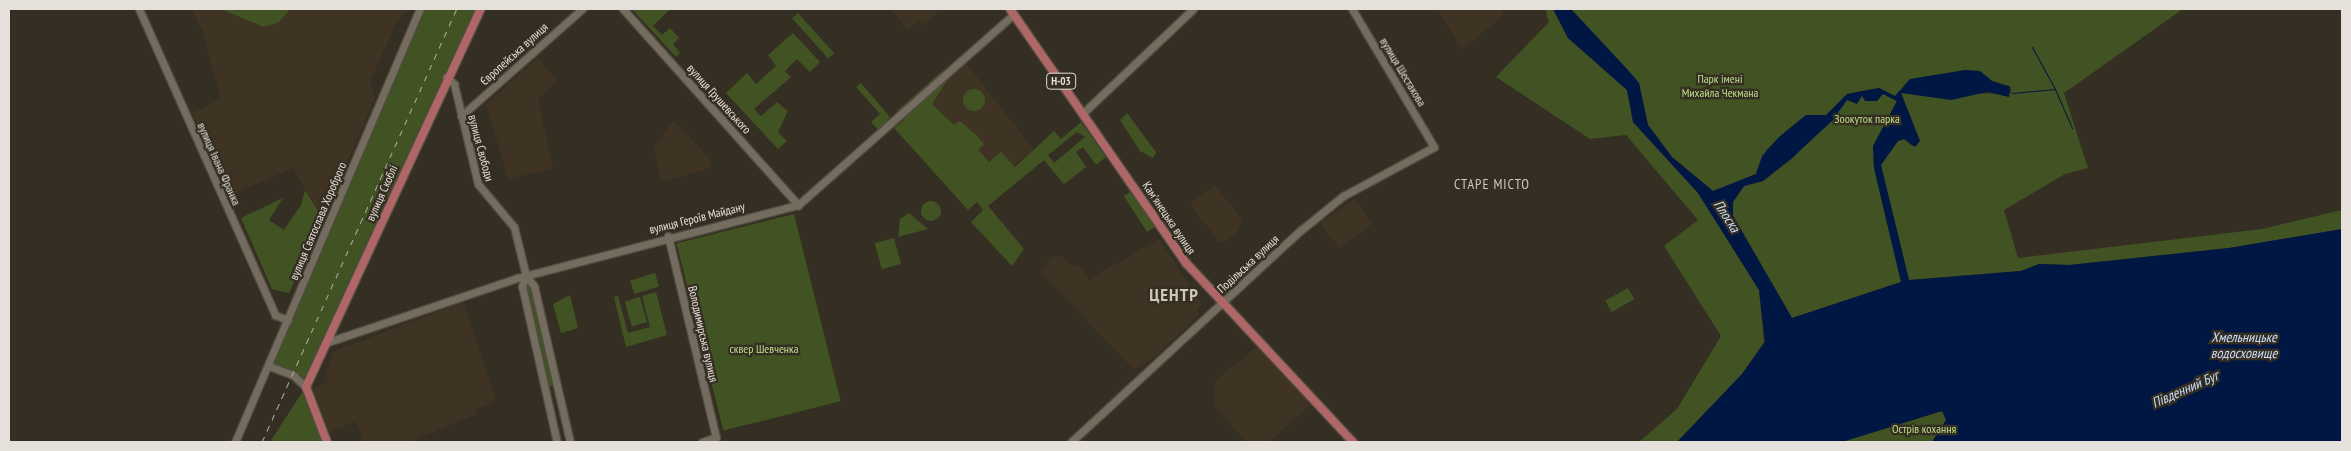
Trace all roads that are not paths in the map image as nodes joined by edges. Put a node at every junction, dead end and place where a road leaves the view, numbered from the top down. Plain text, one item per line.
1 (139, 9) edge
2 (420, 9) edge
3 (481, 9) edge
4 (582, 9) edge
5 (623, 9) edge
6 (1193, 9) edge
7 (1352, 9) edge
8 (1012, 11) edge
9 (446, 77) junction
10 (1083, 112) junction
11 (461, 116) junction
12 (1434, 146) joint
13 (798, 205) junction
14 (668, 236) junction
15 (526, 276) junction
16 (1224, 302) junction
17 (288, 320) junction
18 (328, 342) junction
19 (269, 366) junction
20 (306, 387) junction
21 (236, 442) edge
22 (327, 442) edge
23 (557, 442) edge
24 (570, 442) edge
25 (702, 442) edge
26 (1071, 442) edge
27 (1353, 442) edge

1 - 17 street, вулиця Івана Франка
2 - 17 street, вулиця Святослава Хороброго
3 - 9 main road, вулиця Скоблі
4 - 11 street, Європейська вулиця
5 - 13 street, вулиця Грушевського
6 - 10 street
7 - 12 street, вулиця Шестакова
8 - 10 main road, Камʼянецька вулиця / Н-03
8 - 13 street, вулиця Героїв Майдану
9 - 11 street, вулиця Свободи
9 - 18 main road, вулиця Скоблі
10 - 16 main road, Камʼянецька вулиця / Н-03
11 - 15 street, вулиця Свободи
12 - 16 street, Подільська вулиця
13 - 14 street, вулиця Героїв Майдану
14 - 15 street, вулиця Героїв Майдану
14 - 25 street, Володимирська вулиця
15 - 18 street, вулиця Героїв Майдану
15 - 23 street, вулиця Свободи
15 - 24 street, вулиця Свободи
16 - 26 street, Подільська вулиця
16 - 27 main road, Камʼянецька вулиця
17 - 19 street, вулиця Святослава Хороброго
18 - 20 main road, вулиця Скоблі
19 - 20 street
19 - 21 street, вулиця Святослава Хороброго
20 - 22 main road

